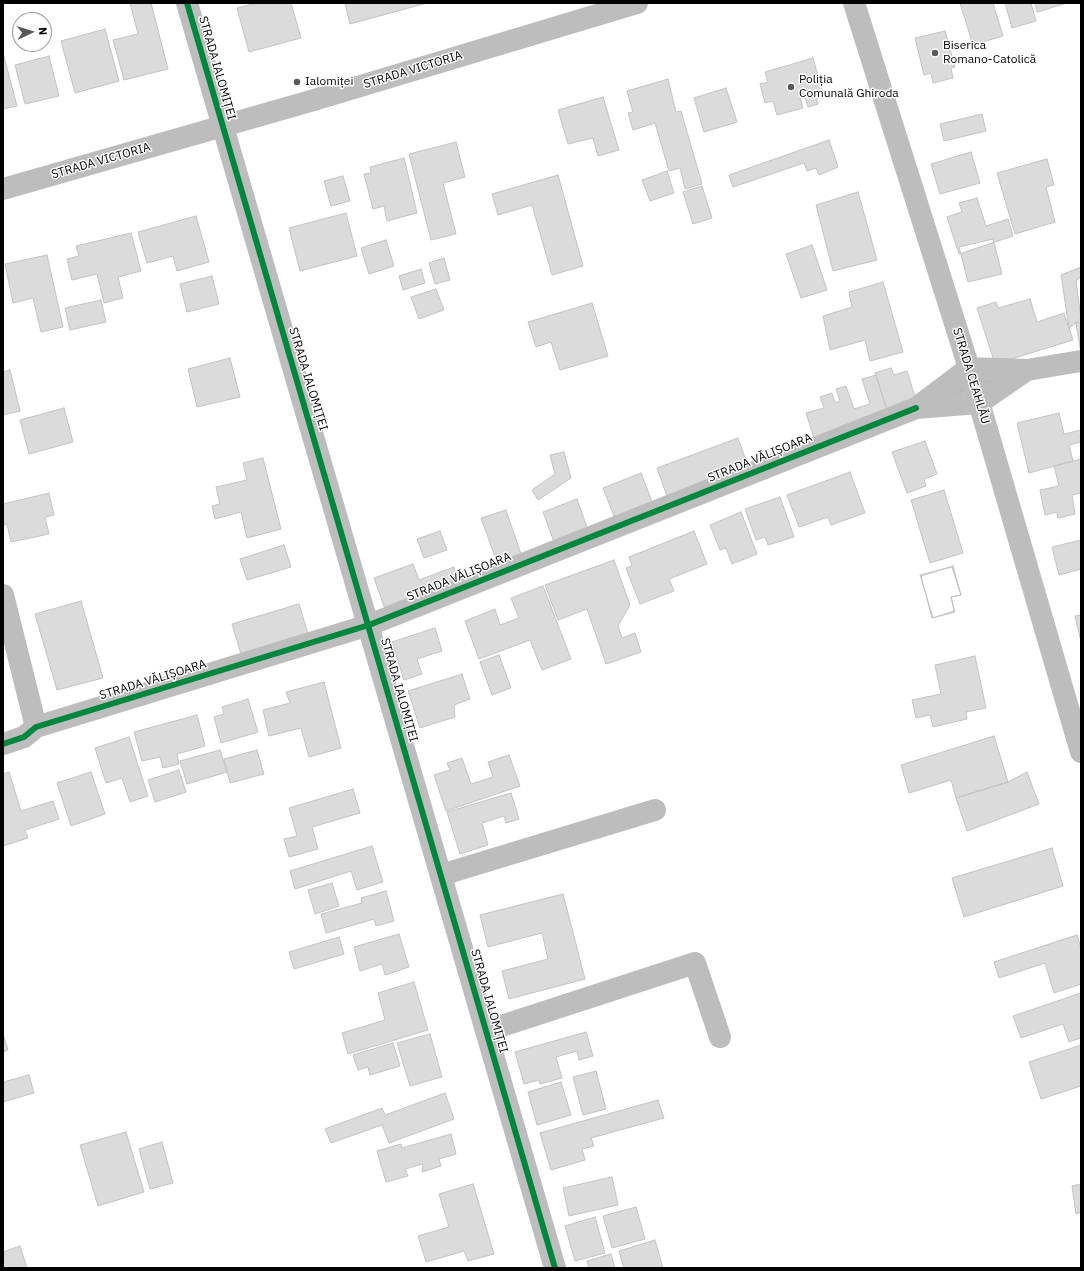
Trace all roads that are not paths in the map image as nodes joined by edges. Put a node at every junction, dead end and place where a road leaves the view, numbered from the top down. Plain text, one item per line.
1 (187, 3) edge
2 (637, 3) edge
3 (854, 3) edge
4 (222, 126) junction
5 (3, 189) edge
6 (1081, 361) edge
7 (1027, 370) junction
8 (970, 371) junction
9 (978, 400) junction
10 (916, 408) junction
11 (3, 595) edge
12 (369, 624) junction
13 (36, 727) junction
14 (3, 744) edge
15 (1081, 752) edge
16 (655, 810) dead end
17 (441, 875) junction
18 (486, 1031) junction
19 (720, 1037) dead end
20 (555, 1268) edge

1 - 4 street, STRADA IALOMIȚEI
2 - 4 street, STRADA VICTORIA
3 - 8 street, STRADA CEAHLĂU
4 - 5 street, STRADA VICTORIA
4 - 12 street, STRADA IALOMIȚEI
6 - 7 street, STRADA VĂLIȘOARA
7 - 8 street, STRADA VĂLIȘOARA
7 - 9 street, STRADA VĂLIȘOARA
8 - 9 street, STRADA CEAHLĂU
8 - 10 street, STRADA VĂLIȘOARA
9 - 10 street, STRADA VĂLIȘOARA
9 - 15 street, STRADA CEAHLĂU
10 - 12 street, STRADA VĂLIȘOARA
11 - 13 street
12 - 13 street, STRADA VĂLIȘOARA
12 - 17 street, STRADA IALOMIȚEI
13 - 14 street, STRADA VĂLIȘOARA
16 - 17 street
17 - 18 street, STRADA IALOMIȚEI
18 - 19 street
18 - 20 street, STRADA IALOMIȚEI

